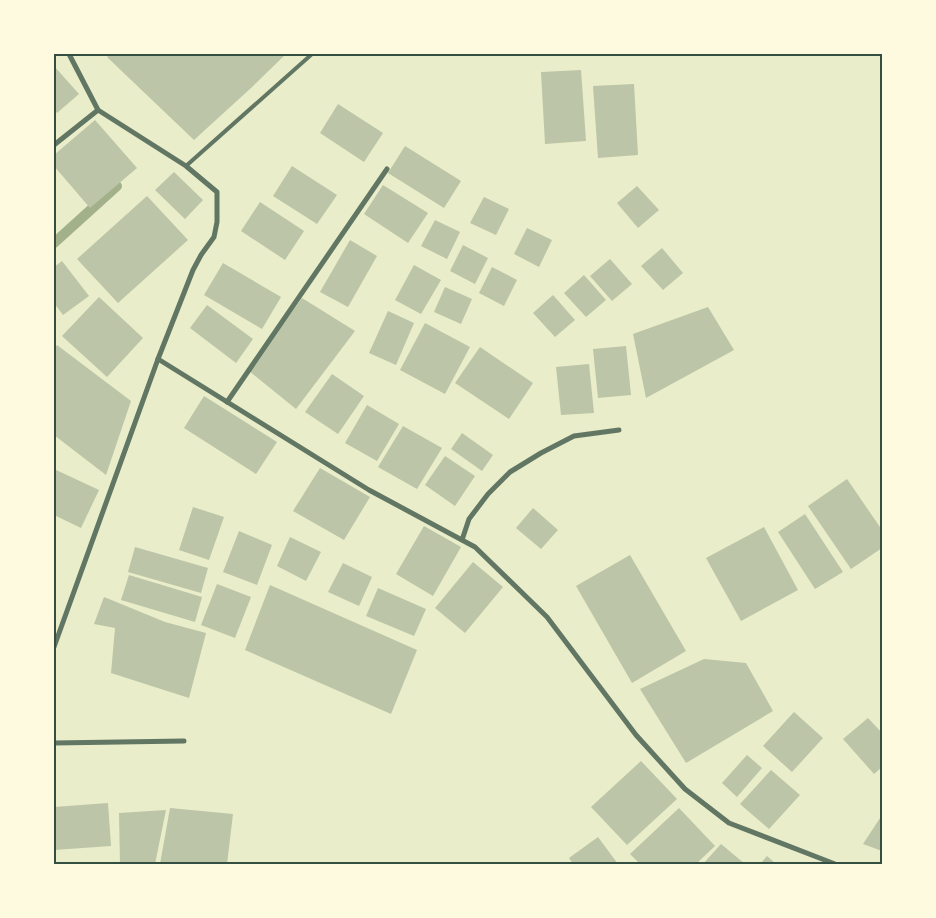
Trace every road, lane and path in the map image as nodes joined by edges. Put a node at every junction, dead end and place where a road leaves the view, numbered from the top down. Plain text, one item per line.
1 (69, 54) edge
2 (312, 54) edge
3 (98, 110) junction
4 (54, 145) edge
5 (186, 166) junction
6 (387, 169) dead end
7 (158, 359) junction
8 (227, 402) junction
9 (619, 430) dead end
10 (462, 540) junction
11 (54, 647) edge
12 (184, 740) dead end
13 (54, 743) edge
14 (835, 864) edge

1 - 3 street
2 - 5 lane
3 - 4 street
3 - 5 street
5 - 7 street
6 - 8 street
7 - 8 street
7 - 11 street
8 - 10 street
9 - 10 street
10 - 14 street
12 - 13 street

